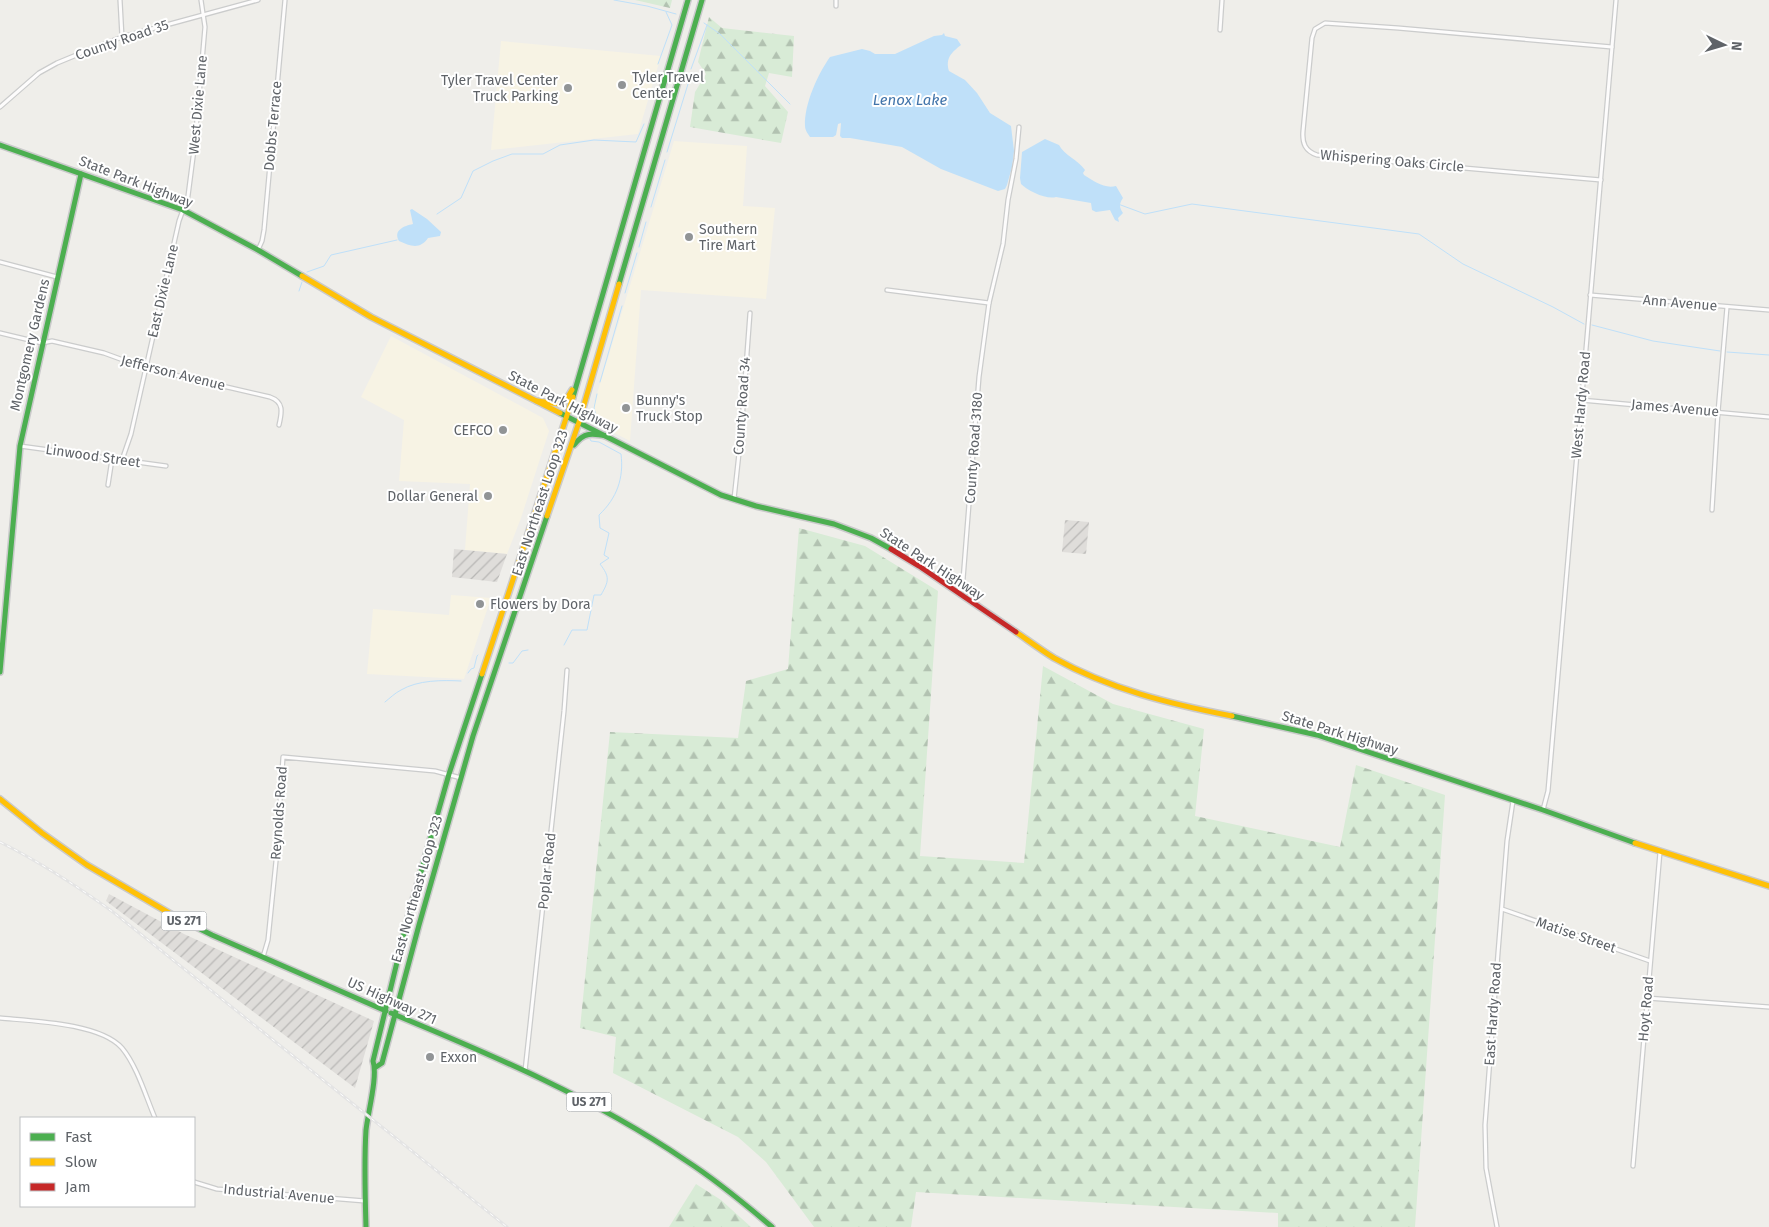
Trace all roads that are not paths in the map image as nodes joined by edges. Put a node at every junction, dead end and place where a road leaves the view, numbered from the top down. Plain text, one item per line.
1 (120, 0) edge
2 (201, 0) edge
3 (258, 0) edge
4 (284, 0) edge
5 (688, 0) edge
6 (702, 0) edge
7 (836, 0) edge
8 (1222, 0) edge
9 (1616, 0) edge
10 (836, 6) dead end
11 (204, 14) junction
12 (1220, 30) dead end
13 (122, 37) junction
14 (1612, 47) junction
15 (0, 107) edge
16 (653, 120) junction
17 (666, 123) junction
18 (1019, 127) dead end
19 (0, 145) edge
20 (82, 174) junction
21 (1600, 180) junction
22 (183, 210) junction
23 (627, 211) junction
24 (639, 214) junction
25 (258, 250) junction
26 (0, 262) edge
27 (57, 277) junction
28 (887, 290) dead end
29 (1590, 295) junction
30 (990, 304) junction
31 (1726, 307) junction
32 (1769, 310) edge
33 (750, 313) dead end
34 (593, 328) junction
35 (605, 332) junction
36 (0, 333) edge
37 (42, 343) junction
38 (145, 368) junction
39 (578, 378) junction
40 (1581, 400) junction
41 (538, 401) junction
42 (1718, 412) junction
43 (567, 416) junction
44 (1769, 417) edge
45 (579, 422) junction
46 (280, 425) dead end
47 (607, 436) junction
48 (20, 446) junction
49 (569, 452) junction
50 (112, 459) junction
51 (122, 460) junction
52 (166, 466) dead end
53 (108, 485) dead end
54 (734, 499) junction
55 (1712, 510) dead end
56 (537, 511) junction
57 (549, 515) junction
58 (958, 593) junction
59 (492, 641) junction
60 (504, 645) junction
61 (567, 670) dead end
62 (0, 672) edge
63 (461, 733) junction
64 (473, 736) junction
65 (449, 774) junction
66 (461, 778) junction
67 (0, 799) edge
68 (1513, 800) junction
69 (1543, 810) junction
70 (1660, 852) junction
71 (425, 853) junction
72 (438, 857) junction
73 (1769, 886) edge
74 (1502, 910) junction
75 (407, 921) junction
76 (419, 924) junction
77 (263, 957) junction
78 (1650, 961) junction
79 (1647, 998) junction
80 (1769, 1007) edge
81 (386, 1011) junction
82 (394, 1014) junction
83 (0, 1018) edge
84 (376, 1067) junction
85 (525, 1071) junction
86 (155, 1117) edge
87 (1633, 1166) dead end
88 (195, 1182) edge
89 (365, 1201) junction
90 (366, 1227) edge
91 (772, 1227) edge
92 (1497, 1227) edge

1 - 13 street
2 - 11 street, West Dixie Lane
3 - 11 street, County Road 35
4 - 25 street, Dobbs Terrace
5 - 16 main road, East Northeast Loop 323
6 - 17 main road, East Northeast Loop 323
7 - 10 street
8 - 12 street
9 - 14 street, West Hardy Road
11 - 13 street, County Road 35
11 - 22 street, West Dixie Lane
13 - 15 street, County Road 35
14 - 21 street, West Hardy Road
14 - 21 street, Whispering Oaks Circle
16 - 17 main road
16 - 23 main road, East Northeast Loop 323
17 - 24 main road, East Northeast Loop 323
18 - 30 street, County Road 3180
19 - 20 main road, State Park Highway
20 - 22 main road, State Park Highway
20 - 27 main road, Montgomery Gardens
21 - 29 street, West Hardy Road
22 - 25 main road, State Park Highway
22 - 38 street, East Dixie Lane
23 - 24 main road
23 - 34 main road, East Northeast Loop 323
24 - 35 main road, East Northeast Loop 323
25 - 41 main road, State Park Highway
26 - 27 street
27 - 37 main road, Montgomery Gardens
28 - 30 street
29 - 31 street, Ann Avenue
29 - 40 street, West Hardy Road
30 - 58 street, County Road 3180
31 - 32 street, Ann Avenue
31 - 42 street
33 - 54 street, County Road 34
34 - 35 main road
34 - 39 main road, East Northeast Loop 323
35 - 45 main road, East Northeast Loop 323
36 - 37 street, Jefferson Avenue
37 - 38 street, Jefferson Avenue
37 - 48 main road, Montgomery Gardens
38 - 46 street, Jefferson Avenue
38 - 51 street, East Dixie Lane
39 - 41 main road
39 - 43 main road, East Northeast Loop 323
40 - 42 street, James Avenue
40 - 69 street, West Hardy Road
41 - 43 main road, State Park Highway
42 - 44 street, James Avenue
42 - 55 street
43 - 45 main road, State Park Highway
43 - 56 main road, East Northeast Loop 323
45 - 47 main road, State Park Highway
45 - 49 main road, East Northeast Loop 323
47 - 49 main road
47 - 54 main road, State Park Highway
48 - 50 street, Linwood Street
48 - 62 main road, Montgomery Gardens
49 - 57 main road, East Northeast Loop 323
50 - 51 street, Linwood Street
50 - 53 street
51 - 52 street, Linwood Street
54 - 58 main road, State Park Highway
56 - 57 main road
56 - 59 main road, East Northeast Loop 323
57 - 60 main road, East Northeast Loop 323
58 - 68 main road, State Park Highway
59 - 60 main road
59 - 63 main road, East Northeast Loop 323
60 - 64 main road, East Northeast Loop 323
61 - 85 street, Poplar Road
63 - 64 main road
63 - 65 main road, East Northeast Loop 323
64 - 66 main road, East Northeast Loop 323
65 - 66 street, Reynolds Road
65 - 71 main road, East Northeast Loop 323
65 - 77 street, Reynolds Road
66 - 72 main road, East Northeast Loop 323
67 - 77 main road, US Highway 271 / US 271
68 - 69 main road, State Park Highway
68 - 74 street, East Hardy Road
69 - 70 main road, State Park Highway
70 - 73 main road, State Park Highway
70 - 78 street, Hoyt Road
71 - 72 main road
71 - 75 main road, East Northeast Loop 323
72 - 76 main road, East Northeast Loop 323
74 - 78 street, Matise Street
74 - 92 street, East Hardy Road
75 - 76 main road
75 - 81 main road, East Northeast Loop 323
76 - 82 main road, East Northeast Loop 323
77 - 81 main road, US Highway 271 / US 271
78 - 79 street, Hoyt Road
79 - 80 street
79 - 87 street, Hoyt Road
81 - 82 main road, US Highway 271 / US 271
81 - 84 main road, East Northeast Loop 323
82 - 84 main road, East Northeast Loop 323
82 - 85 main road, US Highway 271 / US 271
83 - 86 street
84 - 89 main road, East Northeast Loop 323
85 - 91 main road, US Highway 271 / US 271
88 - 89 street, Industrial Avenue
89 - 90 main road, East Northeast Loop 323

